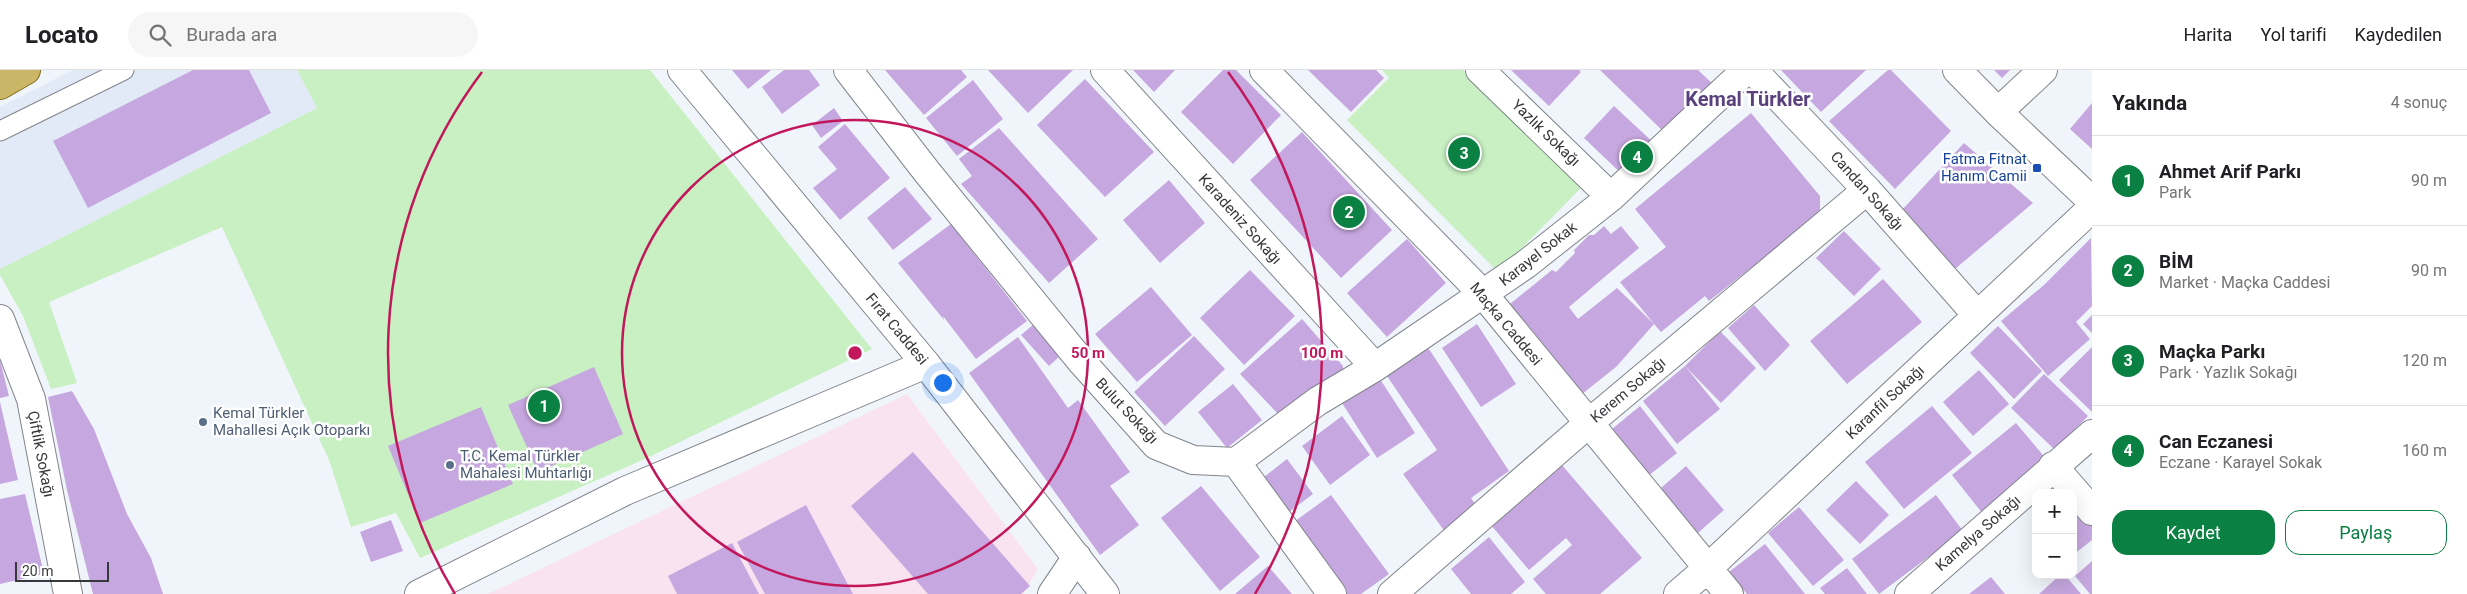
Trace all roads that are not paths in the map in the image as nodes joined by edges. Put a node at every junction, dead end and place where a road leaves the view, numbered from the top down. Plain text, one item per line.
1 (26, 70) edge
2 (124, 70) edge
3 (682, 70) edge
4 (848, 70) edge
5 (1105, 70) edge
6 (1264, 70) edge
7 (1480, 70) edge
8 (1746, 70) edge
9 (1753, 70) edge
10 (1957, 70) edge
11 (2043, 70) edge
12 (0, 84) edge
13 (1998, 112) junction
14 (0, 131) edge
15 (1868, 190) junction
16 (1612, 197) junction
17 (2092, 201) edge
18 (2092, 208) edge
19 (1484, 295) junction
20 (1977, 315) junction
21 (0, 318) edge
22 (926, 364) junction
23 (1376, 367) junction
24 (1589, 423) junction
25 (2092, 434) edge
26 (1236, 462) junction
27 (2053, 466) junction
28 (2092, 511) edge
29 (1077, 558) junction
30 (1708, 568) junction
31 (68, 594) edge
32 (419, 594) edge
33 (1052, 594) edge
34 (1105, 594) edge
35 (1332, 594) edge
36 (1392, 594) edge
37 (1678, 594) edge
38 (1729, 594) edge
39 (1909, 594) edge

1 - 12 main road
2 - 14 lane
3 - 22 street, Fırat Caddesi
4 - 26 street, Bulut Sokağı
5 - 23 street, Karadeniz Sokağı
6 - 19 street, Maçka Caddesi
7 - 16 street, Yazlık Sokağı
8 - 16 street, Karayel Sokak
9 - 15 street, Candan Sokağı
10 - 13 street
11 - 13 street
13 - 17 street
15 - 20 street, Candan Sokağı
15 - 24 street, Kerem Sokağı
16 - 19 street, Karayel Sokak
18 - 20 street, Karanfil Sokağı
19 - 23 street, Karayel Sokak
19 - 24 street, Maçka Caddesi
20 - 30 street, Karanfil Sokağı
21 - 31 street, Çiftlik Sokağı
22 - 29 street, Fırat Caddesi
22 - 32 street
23 - 26 street, Karayel Sokak
24 - 30 street, Maçka Caddesi
24 - 36 street, Kerem Sokağı
25 - 27 street, Kamelya Sokağı
26 - 35 street
27 - 28 street
27 - 39 street, Kamelya Sokağı
29 - 33 street
29 - 34 street, Fırat Caddesi
30 - 37 street, Karanfil Sokağı
30 - 38 street, Maçka Caddesi

